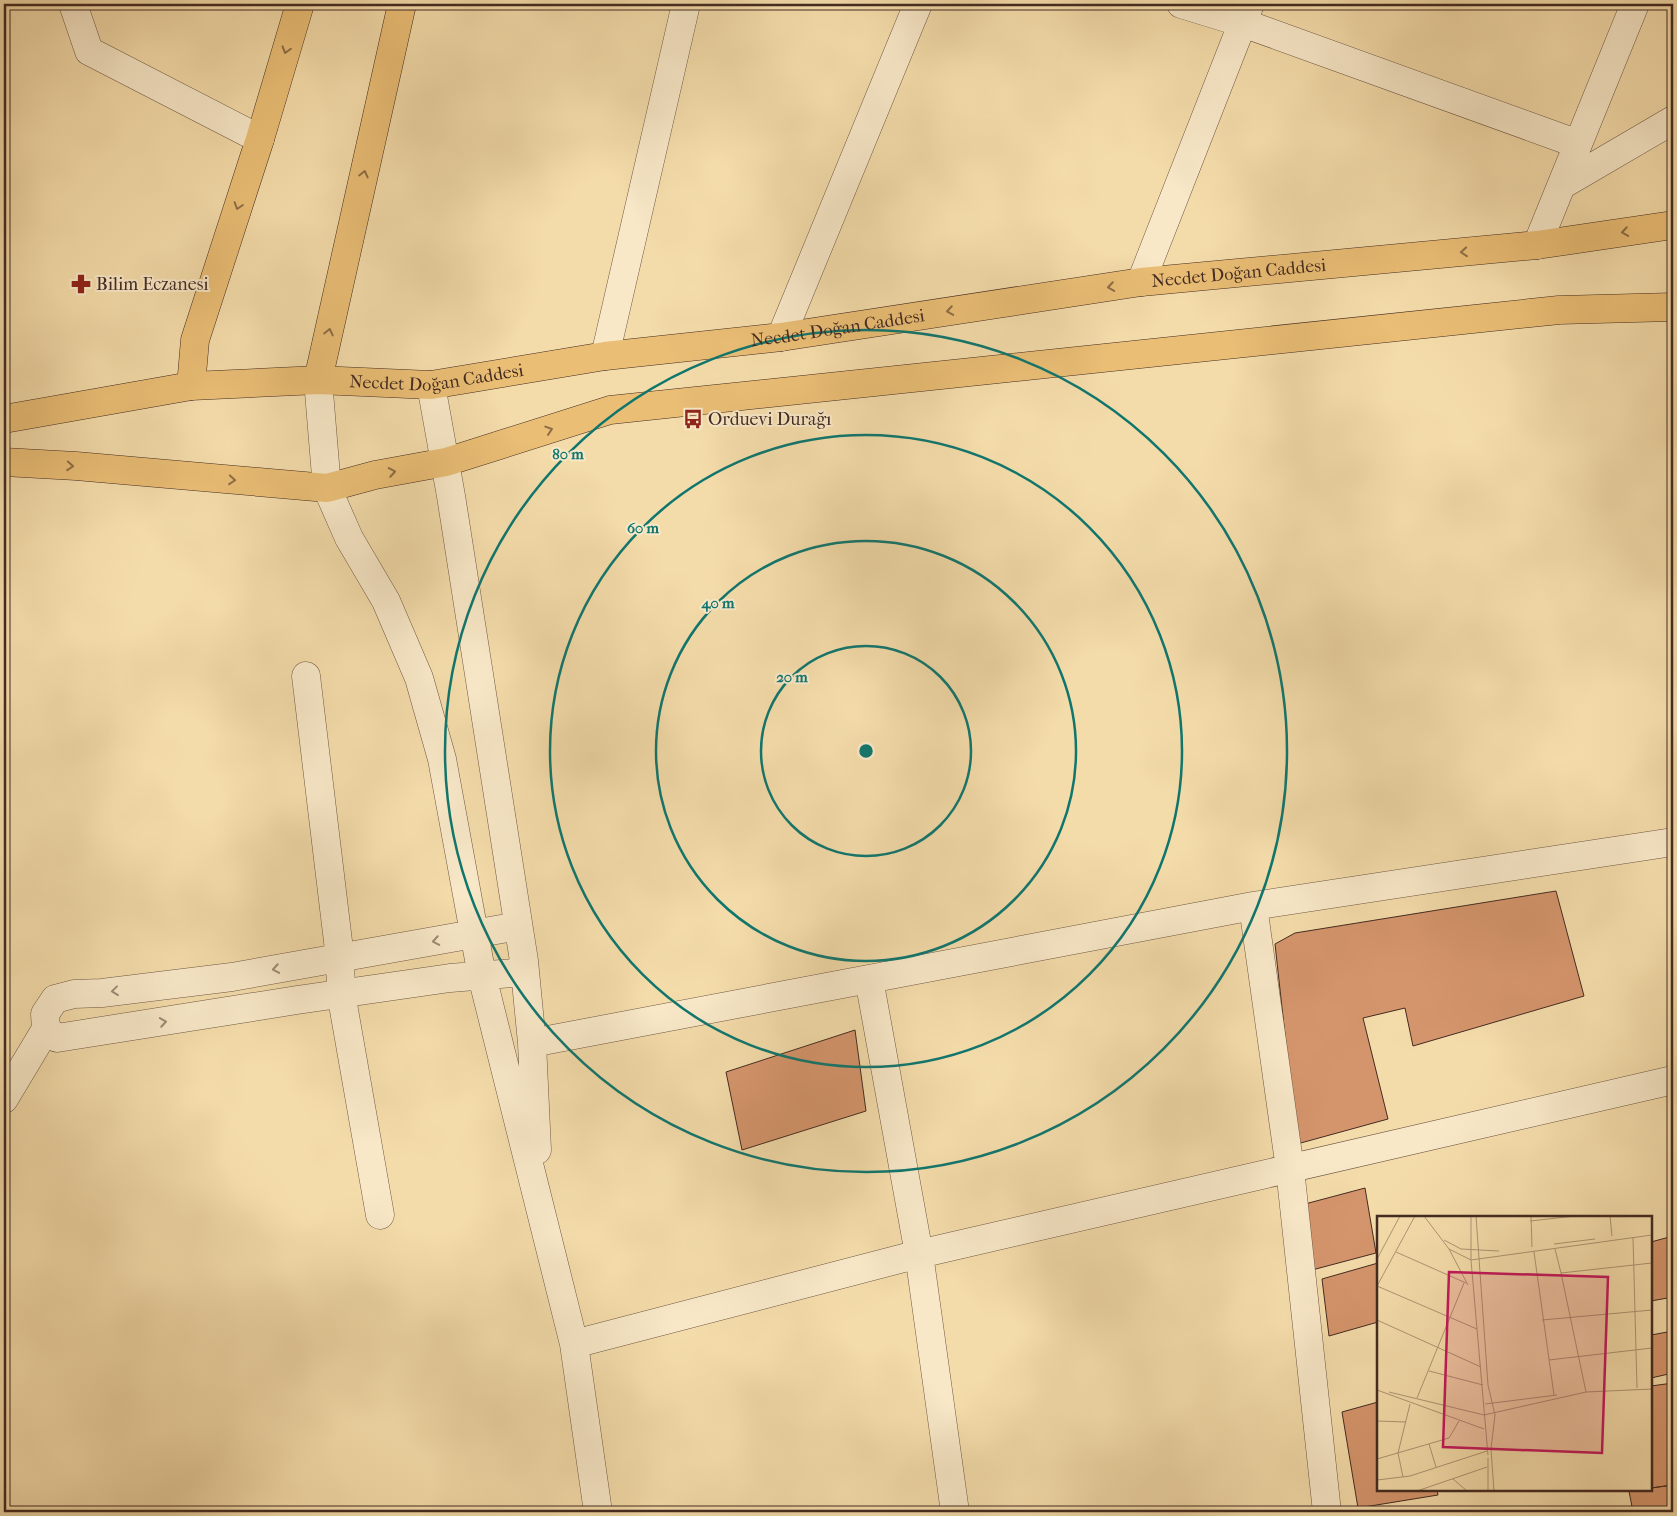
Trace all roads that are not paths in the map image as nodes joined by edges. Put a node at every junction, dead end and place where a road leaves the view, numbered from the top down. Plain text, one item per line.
1 (73, 4) edge
2 (300, 4) edge
3 (402, 4) edge
4 (686, 4) edge
5 (918, 4) edge
6 (1181, 4) edge
7 (1635, 4) edge
8 (1246, 14) edge
9 (1673, 120) edge
10 (260, 139) junction
11 (1578, 144) junction
12 (1562, 185) junction
13 (1673, 225) edge
14 (1537, 245) junction
15 (1141, 282) junction
16 (1673, 307) edge
17 (781, 337) junction
18 (605, 356) junction
19 (318, 380) junction
20 (431, 385) junction
21 (191, 386) junction
22 (4, 419) edge
23 (4, 462) edge
24 (446, 462) junction
25 (37, 464) junction
26 (4, 475) edge
27 (327, 488) junction
28 (306, 676) dead end
29 (1673, 842) edge
30 (1253, 906) junction
31 (518, 926) junction
32 (475, 935) junction
33 (340, 958) junction
34 (525, 972) junction
35 (482, 976) junction
36 (869, 979) junction
37 (341, 993) junction
38 (46, 1029) junction
39 (532, 1043) junction
40 (1673, 1080) edge
41 (4, 1099) edge
42 (1290, 1169) junction
43 (540, 1211) junction
44 (380, 1215) dead end
45 (919, 1254) junction
46 (574, 1344) junction
47 (598, 1512) edge
48 (955, 1512) edge
49 (1327, 1512) edge

1 - 10 street
2 -> 10 main road
19 -> 3 main road
4 - 18 street
5 - 17 street
6 - 8 street
7 - 11 street
8 - 11 street
8 - 15 street
9 - 12 street
10 -> 21 main road
11 - 12 street
12 - 14 street
13 -> 14 main road, Necdet Doğan Caddesi
14 -> 15 main road, Necdet Doğan Caddesi
15 -> 17 main road, Necdet Doğan Caddesi
24 -> 16 main road
17 - 18 main road, Necdet Doğan Caddesi
18 - 20 main road, Necdet Doğan Caddesi
19 - 20 main road, Necdet Doğan Caddesi
19 - 21 main road, Necdet Doğan Caddesi
19 - 27 street
20 - 24 street
21 - 22 main road, Necdet Doğan Caddesi
23 - 25 main road
27 -> 24 main road
24 - 31 street
25 - 26 main road
25 -> 27 main road
27 - 32 street
28 - 33 street
29 - 30 street
30 - 36 street
30 - 42 street
31 - 32 street
31 - 34 street
32 -> 33 street
32 - 35 street
33 - 37 street
33 -> 38 street
34 - 35 street
34 - 39 street
35 - 37 street
35 - 43 street
36 - 39 street
36 - 45 street
38 -> 37 street
37 - 44 street
38 - 41 street
39 - 43 street
40 - 42 street
42 - 45 street
42 - 49 street
43 - 46 street
45 - 46 street
45 - 48 street
46 - 47 street

